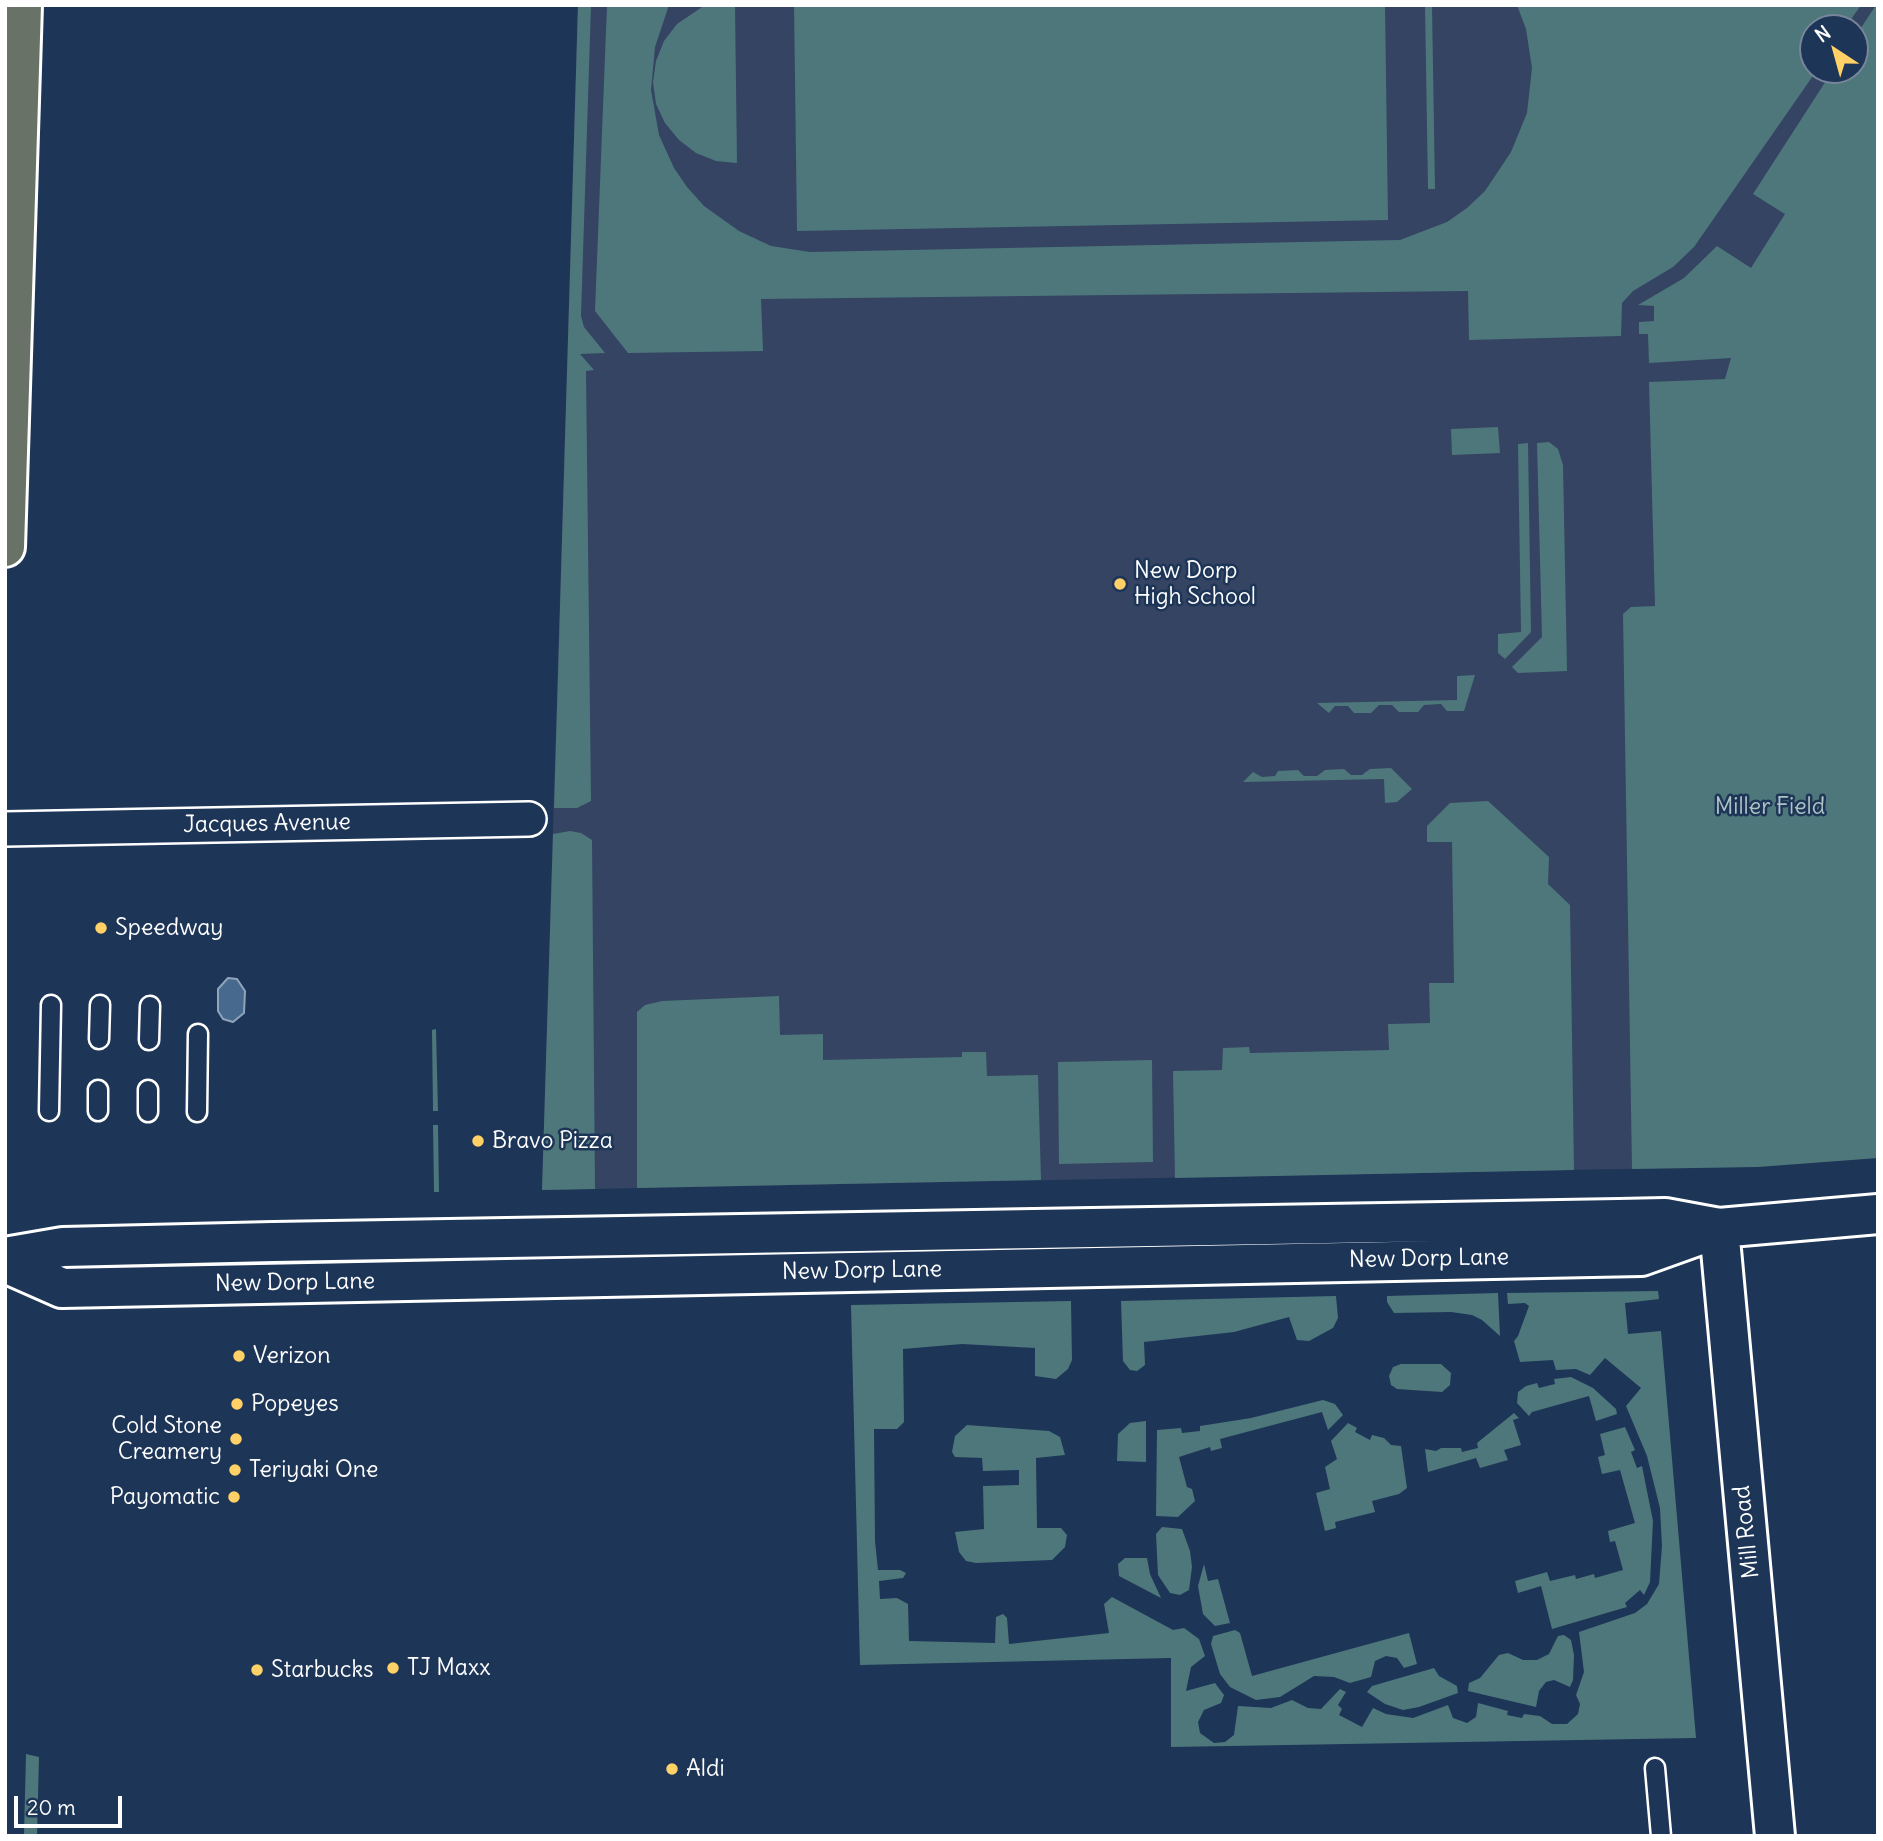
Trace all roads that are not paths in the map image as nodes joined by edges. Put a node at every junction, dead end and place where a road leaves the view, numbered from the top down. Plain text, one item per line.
1 (16, 6) edge
2 (5, 547) edge
3 (529, 819) dead end
4 (5, 830) edge
5 (51, 1005) dead end
6 (100, 1005) dead end
7 (150, 1006) dead end
8 (198, 1034) dead end
9 (99, 1039) dead end
10 (149, 1040) dead end
11 (98, 1090) dead end
12 (148, 1090) dead end
13 (49, 1111) dead end
14 (97, 1111) dead end
15 (148, 1112) dead end
16 (197, 1112) dead end
17 (1878, 1213) edge
18 (1719, 1228) junction
19 (5, 1257) edge
20 (5, 1263) edge
21 (1655, 1768) dead end
22 (1661, 1836) edge
23 (1775, 1836) edge

1 - 2 main road
3 - 4 street, Jacques Avenue
5 - 13 lane
6 - 9 lane
7 - 10 lane
8 - 16 lane
11 - 14 lane
12 - 15 lane
17 - 18 street, New Dorp Lane
18 - 19 street, New Dorp Lane
18 - 20 street, New Dorp Lane
18 - 23 street, Mill Road
21 - 22 lane

